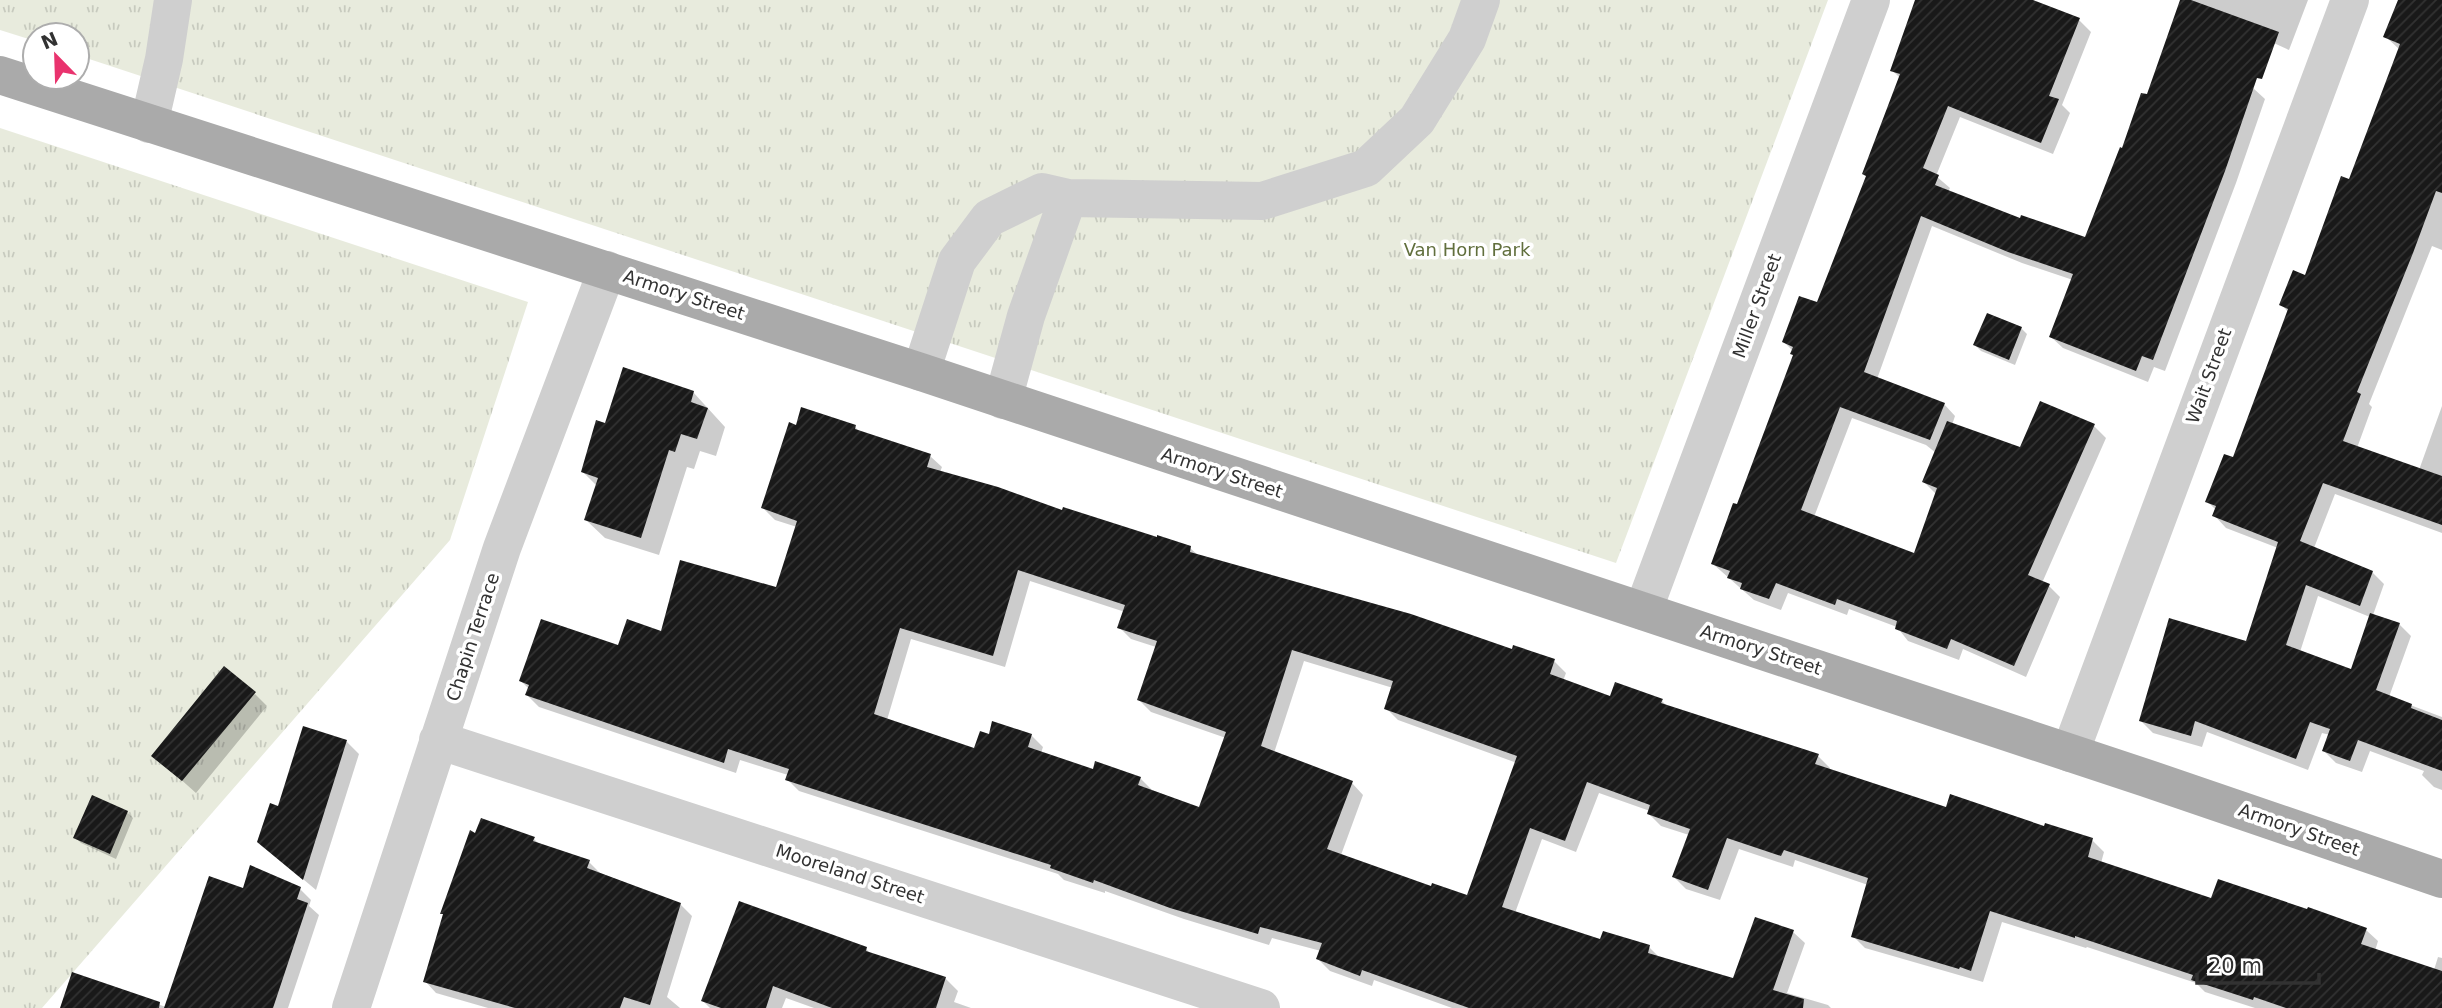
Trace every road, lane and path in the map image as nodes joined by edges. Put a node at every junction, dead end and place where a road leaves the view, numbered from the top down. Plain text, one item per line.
1 (173, 0) edge
2 (1481, 0) edge
3 (1871, 0) edge
4 (2350, 0) edge
5 (0, 75) edge
6 (149, 124) junction
7 (1068, 198) junction
8 (607, 270) junction
9 (921, 372) junction
10 (1003, 400) junction
11 (1643, 611) junction
12 (438, 740) junction
13 (2070, 752) junction
14 (2442, 879) edge
15 (351, 1008) edge
16 (1261, 1008) edge

1 - 6 street
2 - 7 street
3 - 11 street, Miller Street
4 - 13 street, Wait Street
5 - 6 main road, Armory Street
6 - 8 main road, Armory Street
7 - 9 street
7 - 10 street
8 - 9 main road, Armory Street
8 - 12 street, Chapin Terrace
9 - 10 main road, Armory Street
10 - 11 main road, Armory Street
11 - 13 main road, Armory Street
12 - 15 street, Chapin Terrace
12 - 16 street, Mooreland Street
13 - 14 main road, Armory Street

